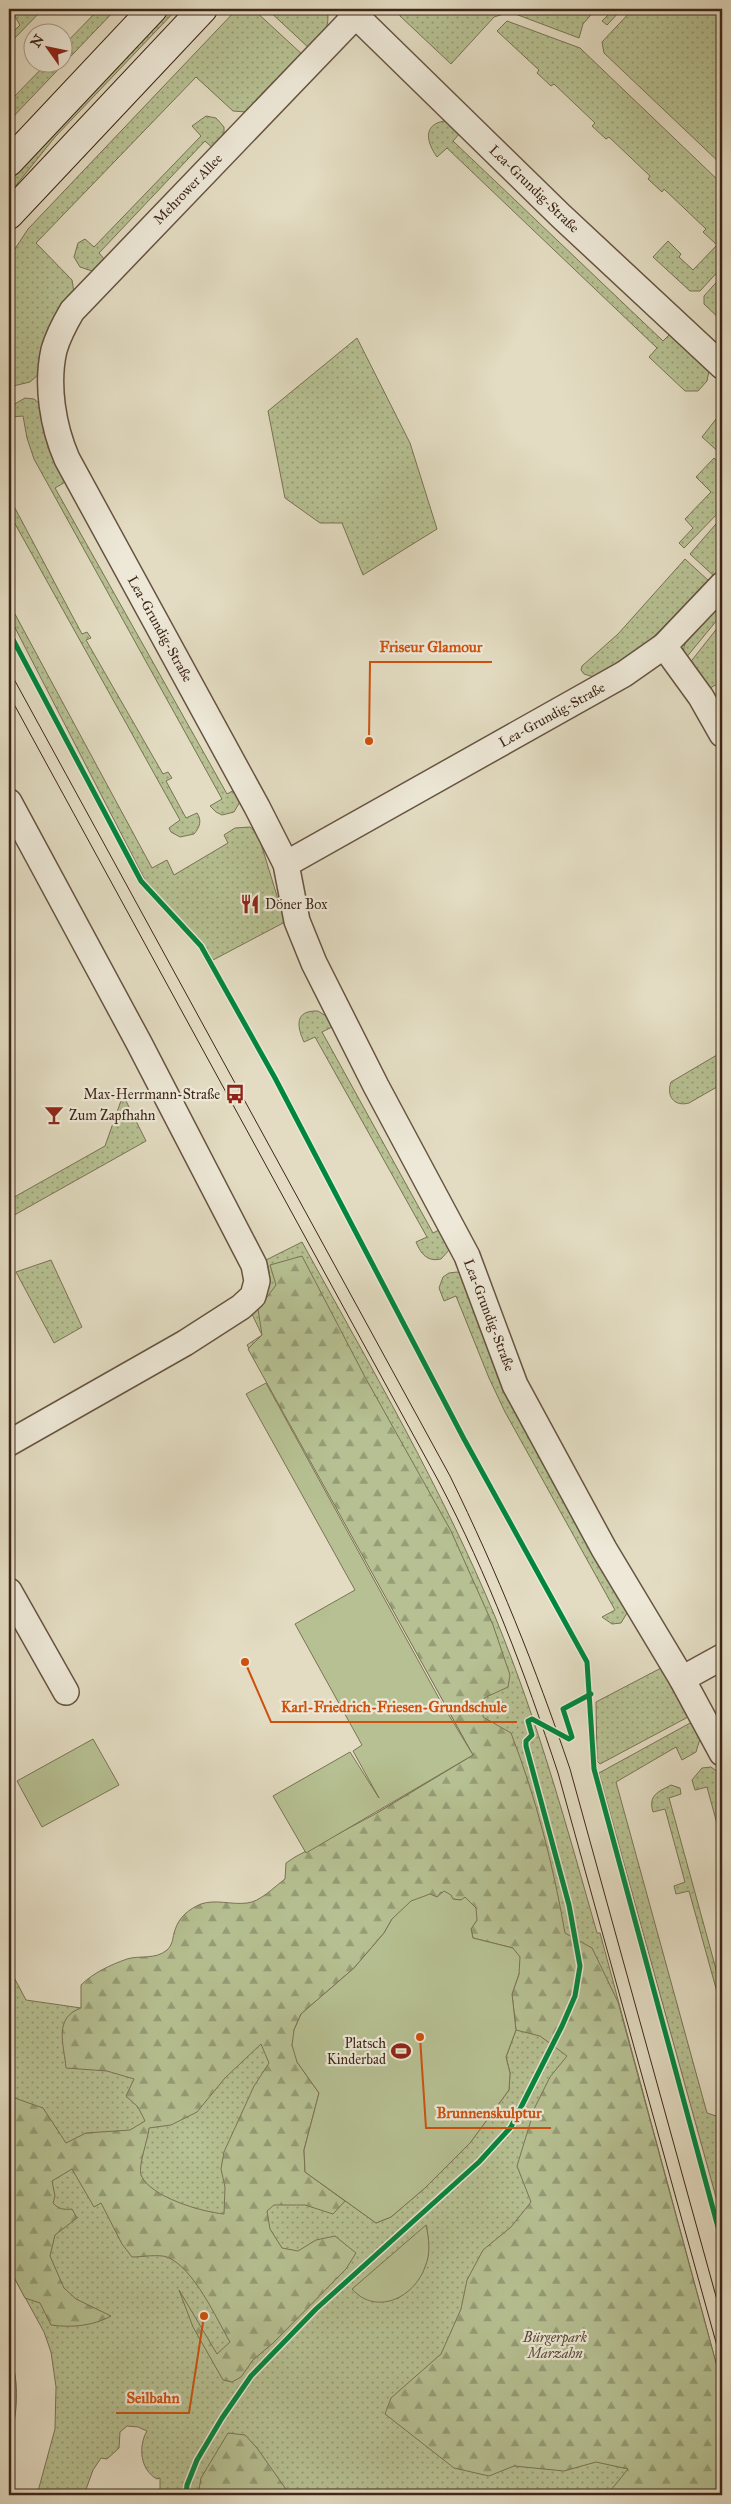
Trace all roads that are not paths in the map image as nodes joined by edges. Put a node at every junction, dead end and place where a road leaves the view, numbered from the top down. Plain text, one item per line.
1 (153, 9) edge
2 (203, 9) edge
3 (356, 11) edge
4 (9, 162) edge
5 (9, 215) edge
6 (722, 366) edge
7 (52, 388) joint
8 (722, 585) edge
9 (664, 646) junction
10 (722, 734) edge
11 (9, 802) edge
12 (286, 864) junction
13 (9, 1443) edge
14 (9, 1591) edge
15 (722, 1657) edge
16 (682, 1679) junction
17 (66, 1692) dead end
18 (722, 1753) edge

1 - 4 main road
2 - 5 main road
3 - 6 street, Lea-Grundig-Straße
3 - 7 street, Mehrower Allee
7 - 12 street, Lea-Grundig-Straße
8 - 9 street, Lea-Grundig-Straße
9 - 10 street
9 - 12 street, Lea-Grundig-Straße
11 - 13 street
12 - 16 street, Lea-Grundig-Straße
14 - 17 street
15 - 16 street
16 - 18 street, Lea-Grundig-Straße

